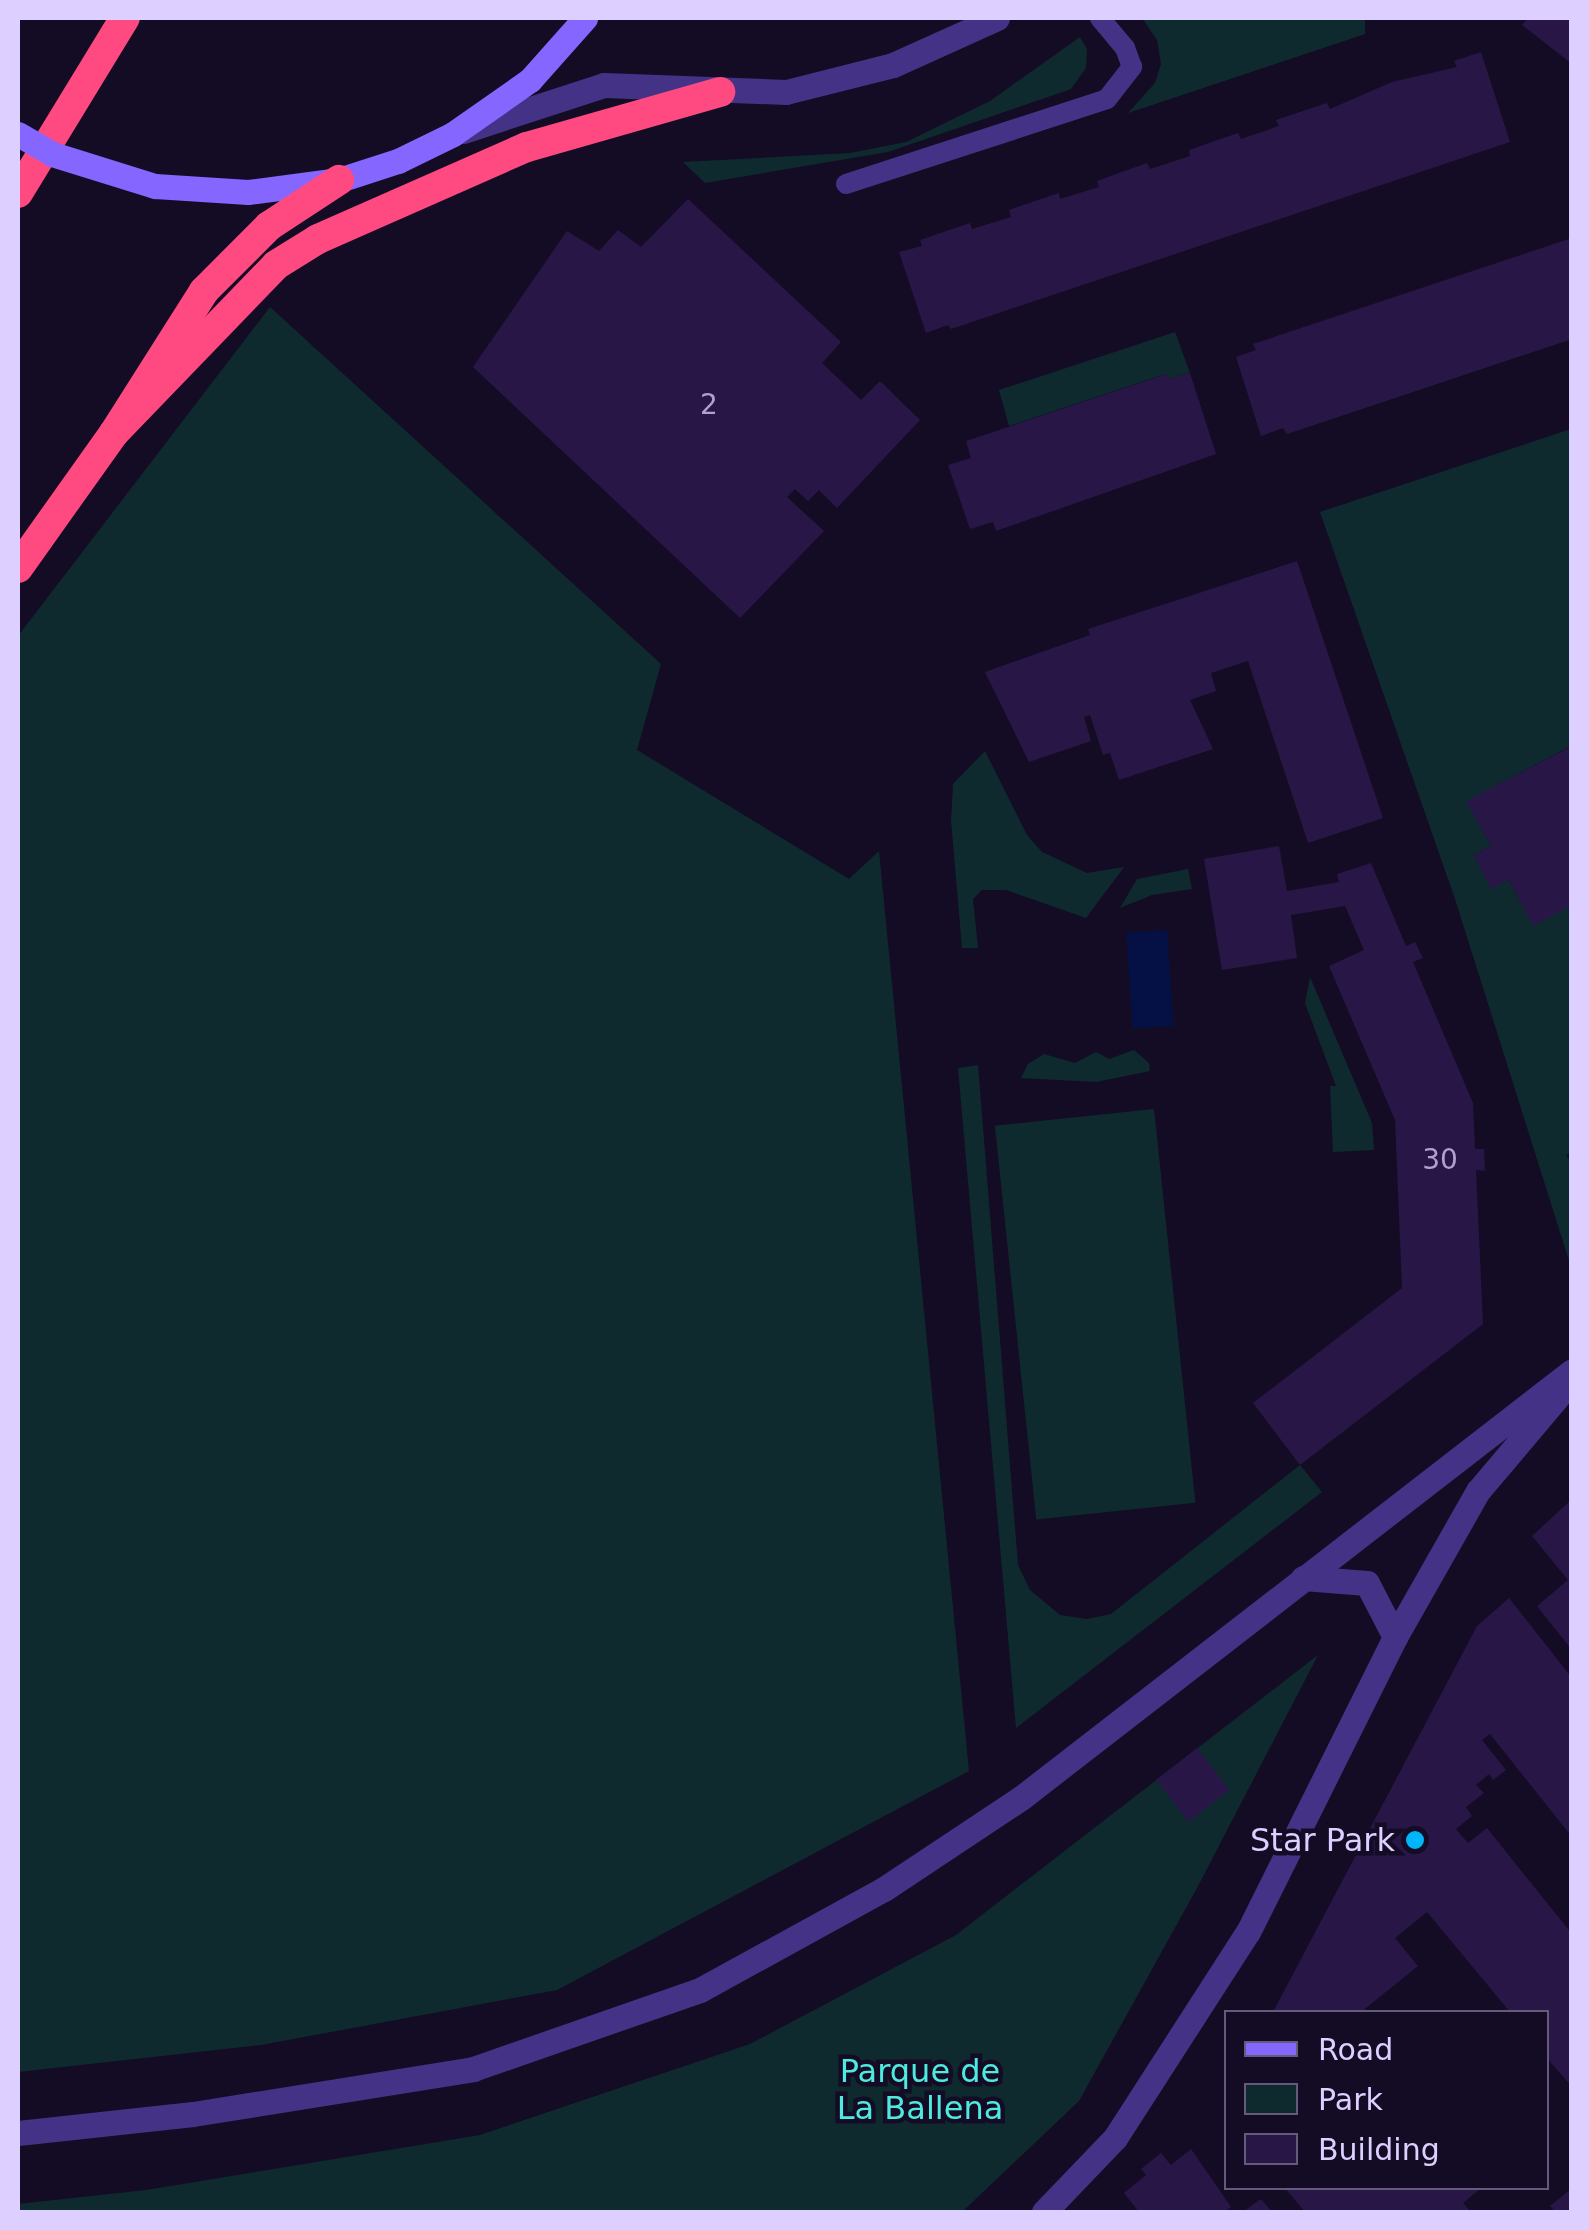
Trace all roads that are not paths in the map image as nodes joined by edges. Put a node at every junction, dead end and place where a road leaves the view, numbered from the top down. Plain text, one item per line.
1 (125, 18) edge
2 (585, 18) edge
3 (998, 18) edge
4 (1100, 18) edge
5 (720, 92) junction
6 (18, 134) edge
7 (454, 134) junction
8 (339, 180) junction
9 (846, 184) dead end
10 (18, 193) edge
11 (114, 433) junction
12 (18, 568) edge
13 (1572, 1371) edge
14 (1572, 1380) edge
15 (1303, 1578) junction
16 (1395, 1637) junction
17 (18, 2133) edge
18 (1044, 2212) edge

1 - 10 highway
2 - 7 street
3 - 5 street
4 - 9 lane
5 - 7 street
5 - 11 highway
6 - 8 street, bridge
7 - 8 street
8 - 11 highway
11 - 12 highway
13 - 15 street
14 - 16 street
15 - 16 street
15 - 17 street
16 - 18 street

